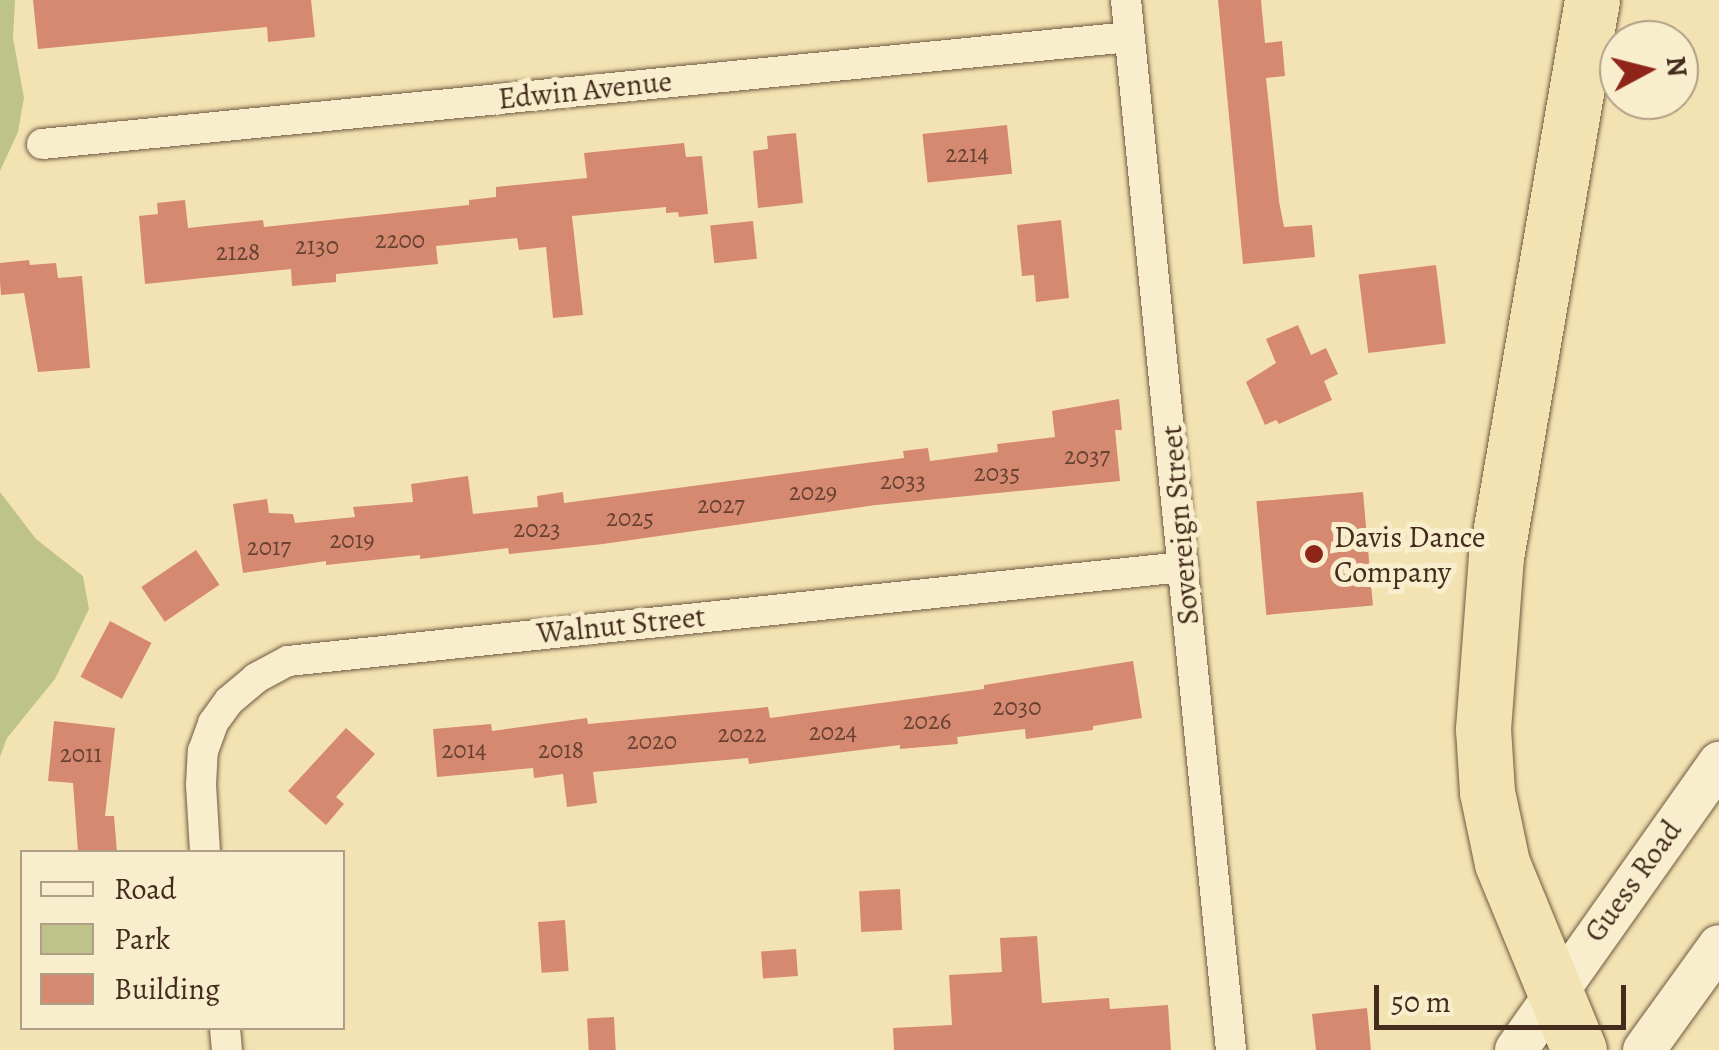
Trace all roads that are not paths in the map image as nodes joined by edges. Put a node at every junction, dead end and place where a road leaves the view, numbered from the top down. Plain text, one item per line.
1 (1126, 0) edge
2 (1592, 0) edge
3 (1129, 37) junction
4 (42, 144) dead end
5 (1184, 567) junction
6 (1719, 763) edge
7 (206, 850) edge
8 (1719, 946) edge
9 (1552, 994) junction
10 (1230, 1050) edge
11 (1516, 1050) edge
12 (1579, 1050) edge
13 (1644, 1050) edge

1 - 3 street, Sovereign Street
2 - 9 highway
3 - 4 street, Edwin Avenue
3 - 5 street, Sovereign Street
5 - 7 street, Walnut Street
5 - 10 street, Sovereign Street
6 - 9 main road, Guess Road
8 - 13 main road
9 - 11 main road, Guess Road
9 - 12 highway

